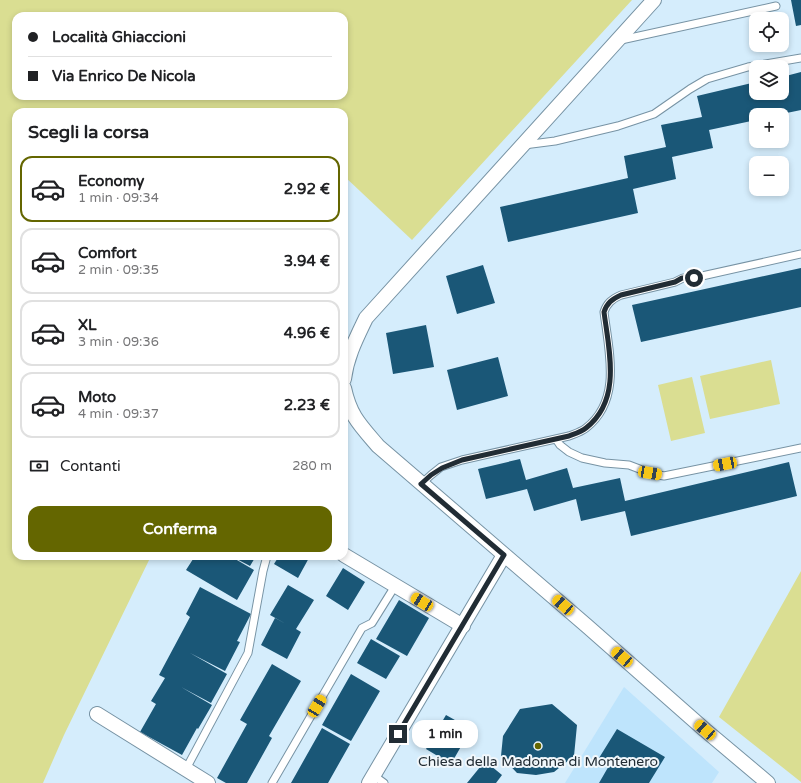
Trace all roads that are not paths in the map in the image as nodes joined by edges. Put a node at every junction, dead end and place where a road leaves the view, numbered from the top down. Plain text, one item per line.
1 (654, 0) edge
2 (776, 6) dead end
3 (617, 41) junction
4 (801, 58) edge
5 (522, 145) junction
6 (801, 254) edge
7 (348, 358) edge
8 (348, 404) edge
9 (556, 439) junction
10 (801, 448) edge
11 (421, 484) junction
12 (504, 555) junction
13 (348, 557) edge
14 (266, 560) edge
15 (395, 586) junction
16 (463, 626) junction
17 (97, 714) dead end
18 (186, 770) junction
19 (375, 780) edge
20 (208, 783) edge
21 (272, 783) edge
22 (768, 783) edge

1 - 3 street
2 - 3 lane
3 - 5 street
4 - 5 lane
5 - 7 street
6 - 9 lane
8 - 11 street
9 - 10 lane
9 - 11 lane
11 - 12 street
12 - 16 street
12 - 22 street
13 - 15 street
14 - 18 lane
15 - 16 street
15 - 21 lane
16 - 19 street
17 - 18 street
18 - 20 street

